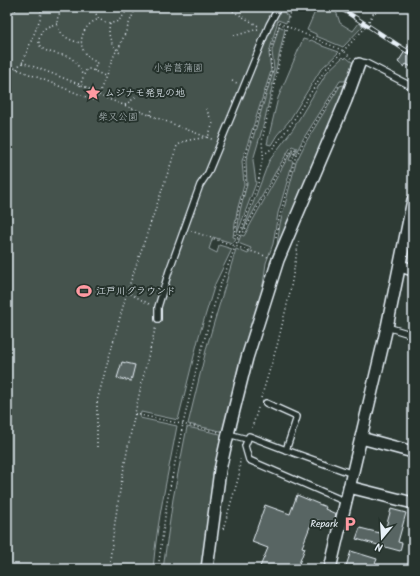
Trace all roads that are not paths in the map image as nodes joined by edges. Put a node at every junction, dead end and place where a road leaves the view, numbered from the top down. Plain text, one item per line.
1 (277, 7) edge
2 (359, 64) joint
3 (413, 87) edge
4 (413, 200) edge
5 (411, 221) edge
6 (400, 266) junction
7 (413, 270) edge
8 (158, 319) road end
9 (387, 327) junction
10 (413, 335) edge
11 (266, 403) dead end
12 (226, 434) junction
13 (361, 438) junction
14 (247, 439) junction
15 (286, 450) junction
16 (413, 452) edge
17 (353, 474) junction
18 (350, 487) junction
19 (346, 502) junction
20 (413, 504) edge
21 (332, 568) edge
22 (207, 569) edge

1 - 8 lane
2 - 3 lane
2 - 12 street
4 - 5 street
5 - 6 street
6 - 7 street
6 - 9 street
9 - 10 lane
9 - 13 street
11 - 15 lane
12 - 14 lane
12 - 22 street
13 - 16 street
13 - 17 street
14 - 15 lane
14 - 19 lane
15 - 17 lane
17 - 18 street
18 - 19 street
18 - 20 street
19 - 21 street

